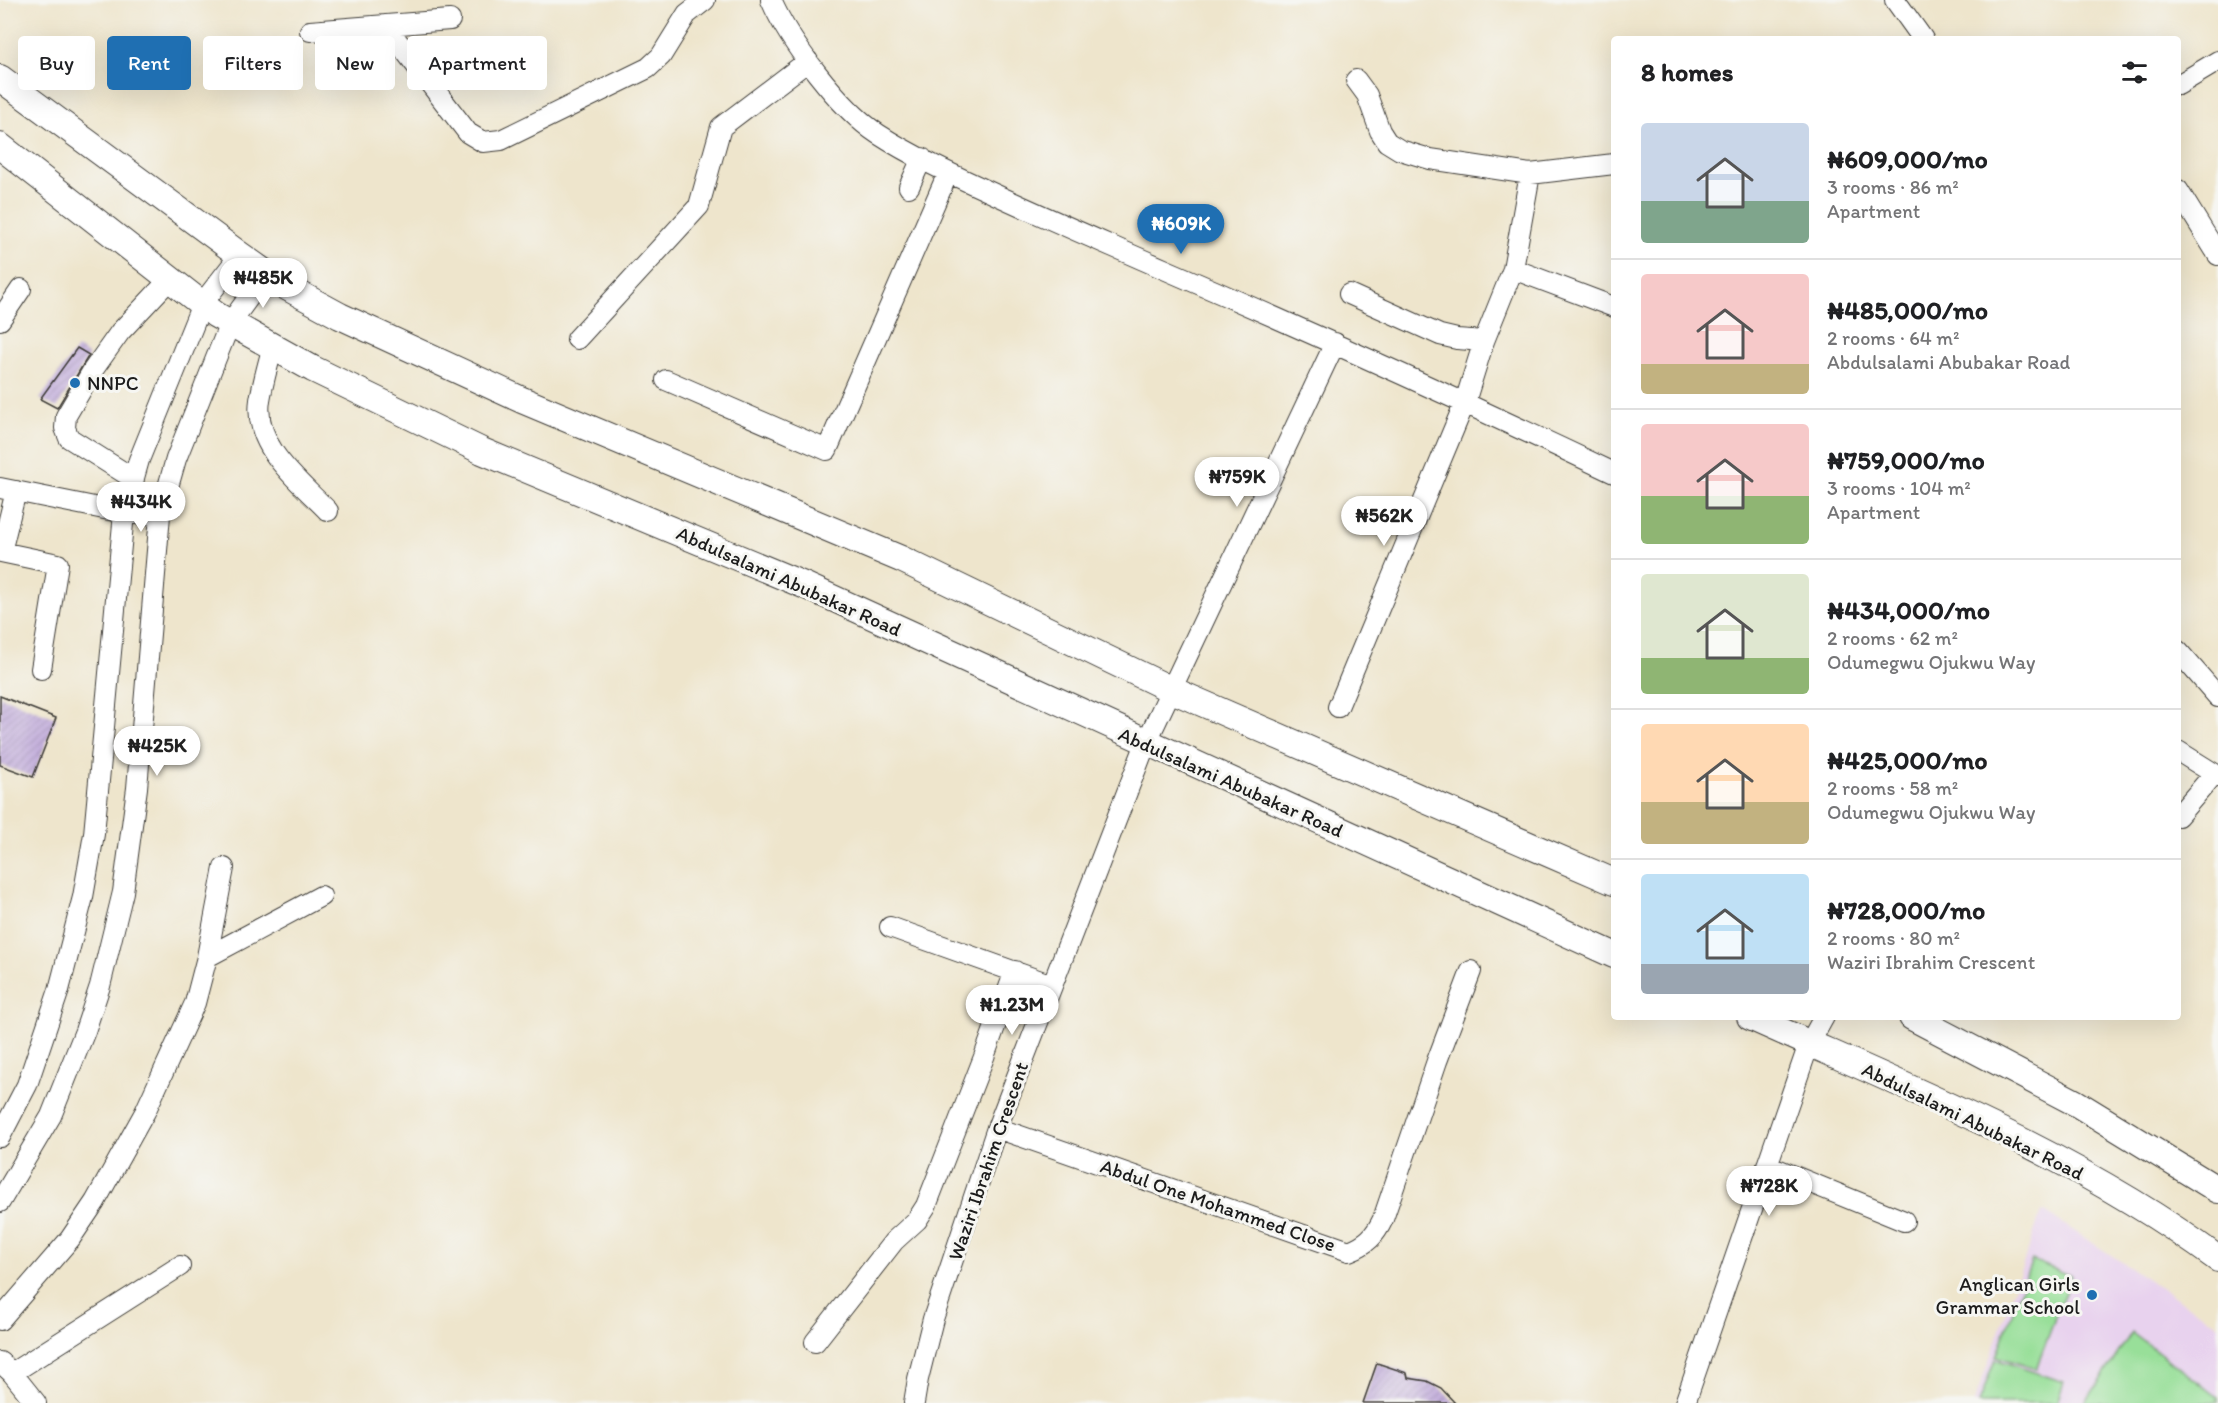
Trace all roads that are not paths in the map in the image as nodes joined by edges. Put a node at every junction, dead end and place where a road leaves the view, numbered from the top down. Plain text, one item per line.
1 (705, 0) edge
2 (771, 0) edge
3 (1895, 0) edge
4 (450, 20) dead end
5 (385, 25) junction
6 (310, 31) dead end
7 (1921, 36) edge
8 (808, 61) junction
9 (2218, 61) edge
10 (0, 78) edge
11 (1356, 80) dead end
12 (2181, 83) edge
13 (0, 146) edge
14 (922, 158) junction
15 (1611, 164) edge
16 (948, 172) junction
17 (1530, 174) junction
18 (909, 187) dead end
19 (2181, 196) edge
20 (240, 255) junction
21 (2218, 255) edge
22 (1513, 269) junction
23 (266, 274) junction
24 (170, 279) junction
25 (21, 289) dead end
26 (1349, 294) dead end
27 (202, 304) junction
28 (1611, 306) edge
29 (0, 320) edge
30 (230, 322) junction
31 (577, 339) dead end
32 (1484, 341) junction
33 (1335, 343) junction
34 (273, 346) junction
35 (666, 380) dead end
36 (1465, 402) junction
37 (1611, 472) edge
38 (134, 478) junction
39 (8, 490) edge
40 (328, 511) dead end
41 (124, 513) junction
42 (160, 515) junction
43 (0, 556) edge
44 (2181, 654) edge
45 (41, 669) dead end
46 (1172, 690) junction
47 (2218, 697) edge
48 (1338, 707) dead end
49 (1146, 743) junction
50 (2181, 753) edge
51 (2216, 775) edge
52 (2181, 813) edge
53 (224, 868) dead end
54 (1611, 881) edge
55 (321, 896) dead end
56 (890, 927) dead end
57 (1611, 954) edge
58 (207, 957) junction
59 (1015, 971) junction
60 (1471, 971) dead end
61 (1052, 985) junction
62 (1757, 1020) edge
63 (1822, 1020) edge
64 (1918, 1020) edge
65 (1809, 1044) junction
66 (997, 1128) junction
67 (0, 1137) edge
68 (1767, 1165) junction
69 (2218, 1190) edge
70 (0, 1202) edge
71 (1904, 1221) dead end
72 (2218, 1259) edge
73 (180, 1266) dead end
74 (0, 1320) edge
75 (816, 1342) dead end
76 (6, 1367) edge
77 (36, 1403) edge
78 (914, 1403) edge
79 (1685, 1403) edge

1 - 5 street
2 - 8 street
3 - 7 street
4 - 5 street
5 - 6 street
8 - 14 street
8 - 31 street
9 - 12 street
10 - 20 main road
11 - 17 street
13 - 24 main road, Abdulsalami Abubakar Road
14 - 16 street
14 - 18 street
15 - 17 street
16 - 33 street
16 - 35 street
17 - 22 street
19 - 21 street
20 - 23 main road
20 - 27 street
22 - 28 street
22 - 32 street
23 - 30 street
23 - 46 main road
24 - 27 main road, Abdulsalami Abubakar Road
24 - 38 street
25 - 29 street
26 - 32 street
27 - 30 main road, Abdulsalami Abubakar Road
27 - 38 street
30 - 34 main road, Abdulsalami Abubakar Road
30 - 42 street
32 - 36 street
33 - 36 street
33 - 46 street, Waziri Ibrahim Crescent
34 - 40 street
34 - 49 main road, Abdulsalami Abubakar Road
36 - 37 street
36 - 48 street
38 - 41 street
39 - 41 street
39 - 43 street
41 - 42 street
41 - 67 street
42 - 70 street
43 - 45 street
44 - 47 street
46 - 49 street, Waziri Ibrahim Crescent
46 - 54 main road
49 - 57 main road, Abdulsalami Abubakar Road
49 - 61 street, Waziri Ibrahim Crescent
50 - 51 street
51 - 52 street
53 - 58 street
55 - 58 street
56 - 59 street
58 - 74 street
59 - 61 street
59 - 75 street
60 - 66 street, Abdul One Mohammed Close
61 - 66 street, Waziri Ibrahim Crescent
62 - 65 main road, Abdulsalami Abubakar Road
63 - 65 street
64 - 69 main road
65 - 68 street
65 - 72 main road, Abdulsalami Abubakar Road
66 - 78 street, Waziri Ibrahim Crescent
68 - 71 street
68 - 79 street
73 - 76 street
76 - 77 street

